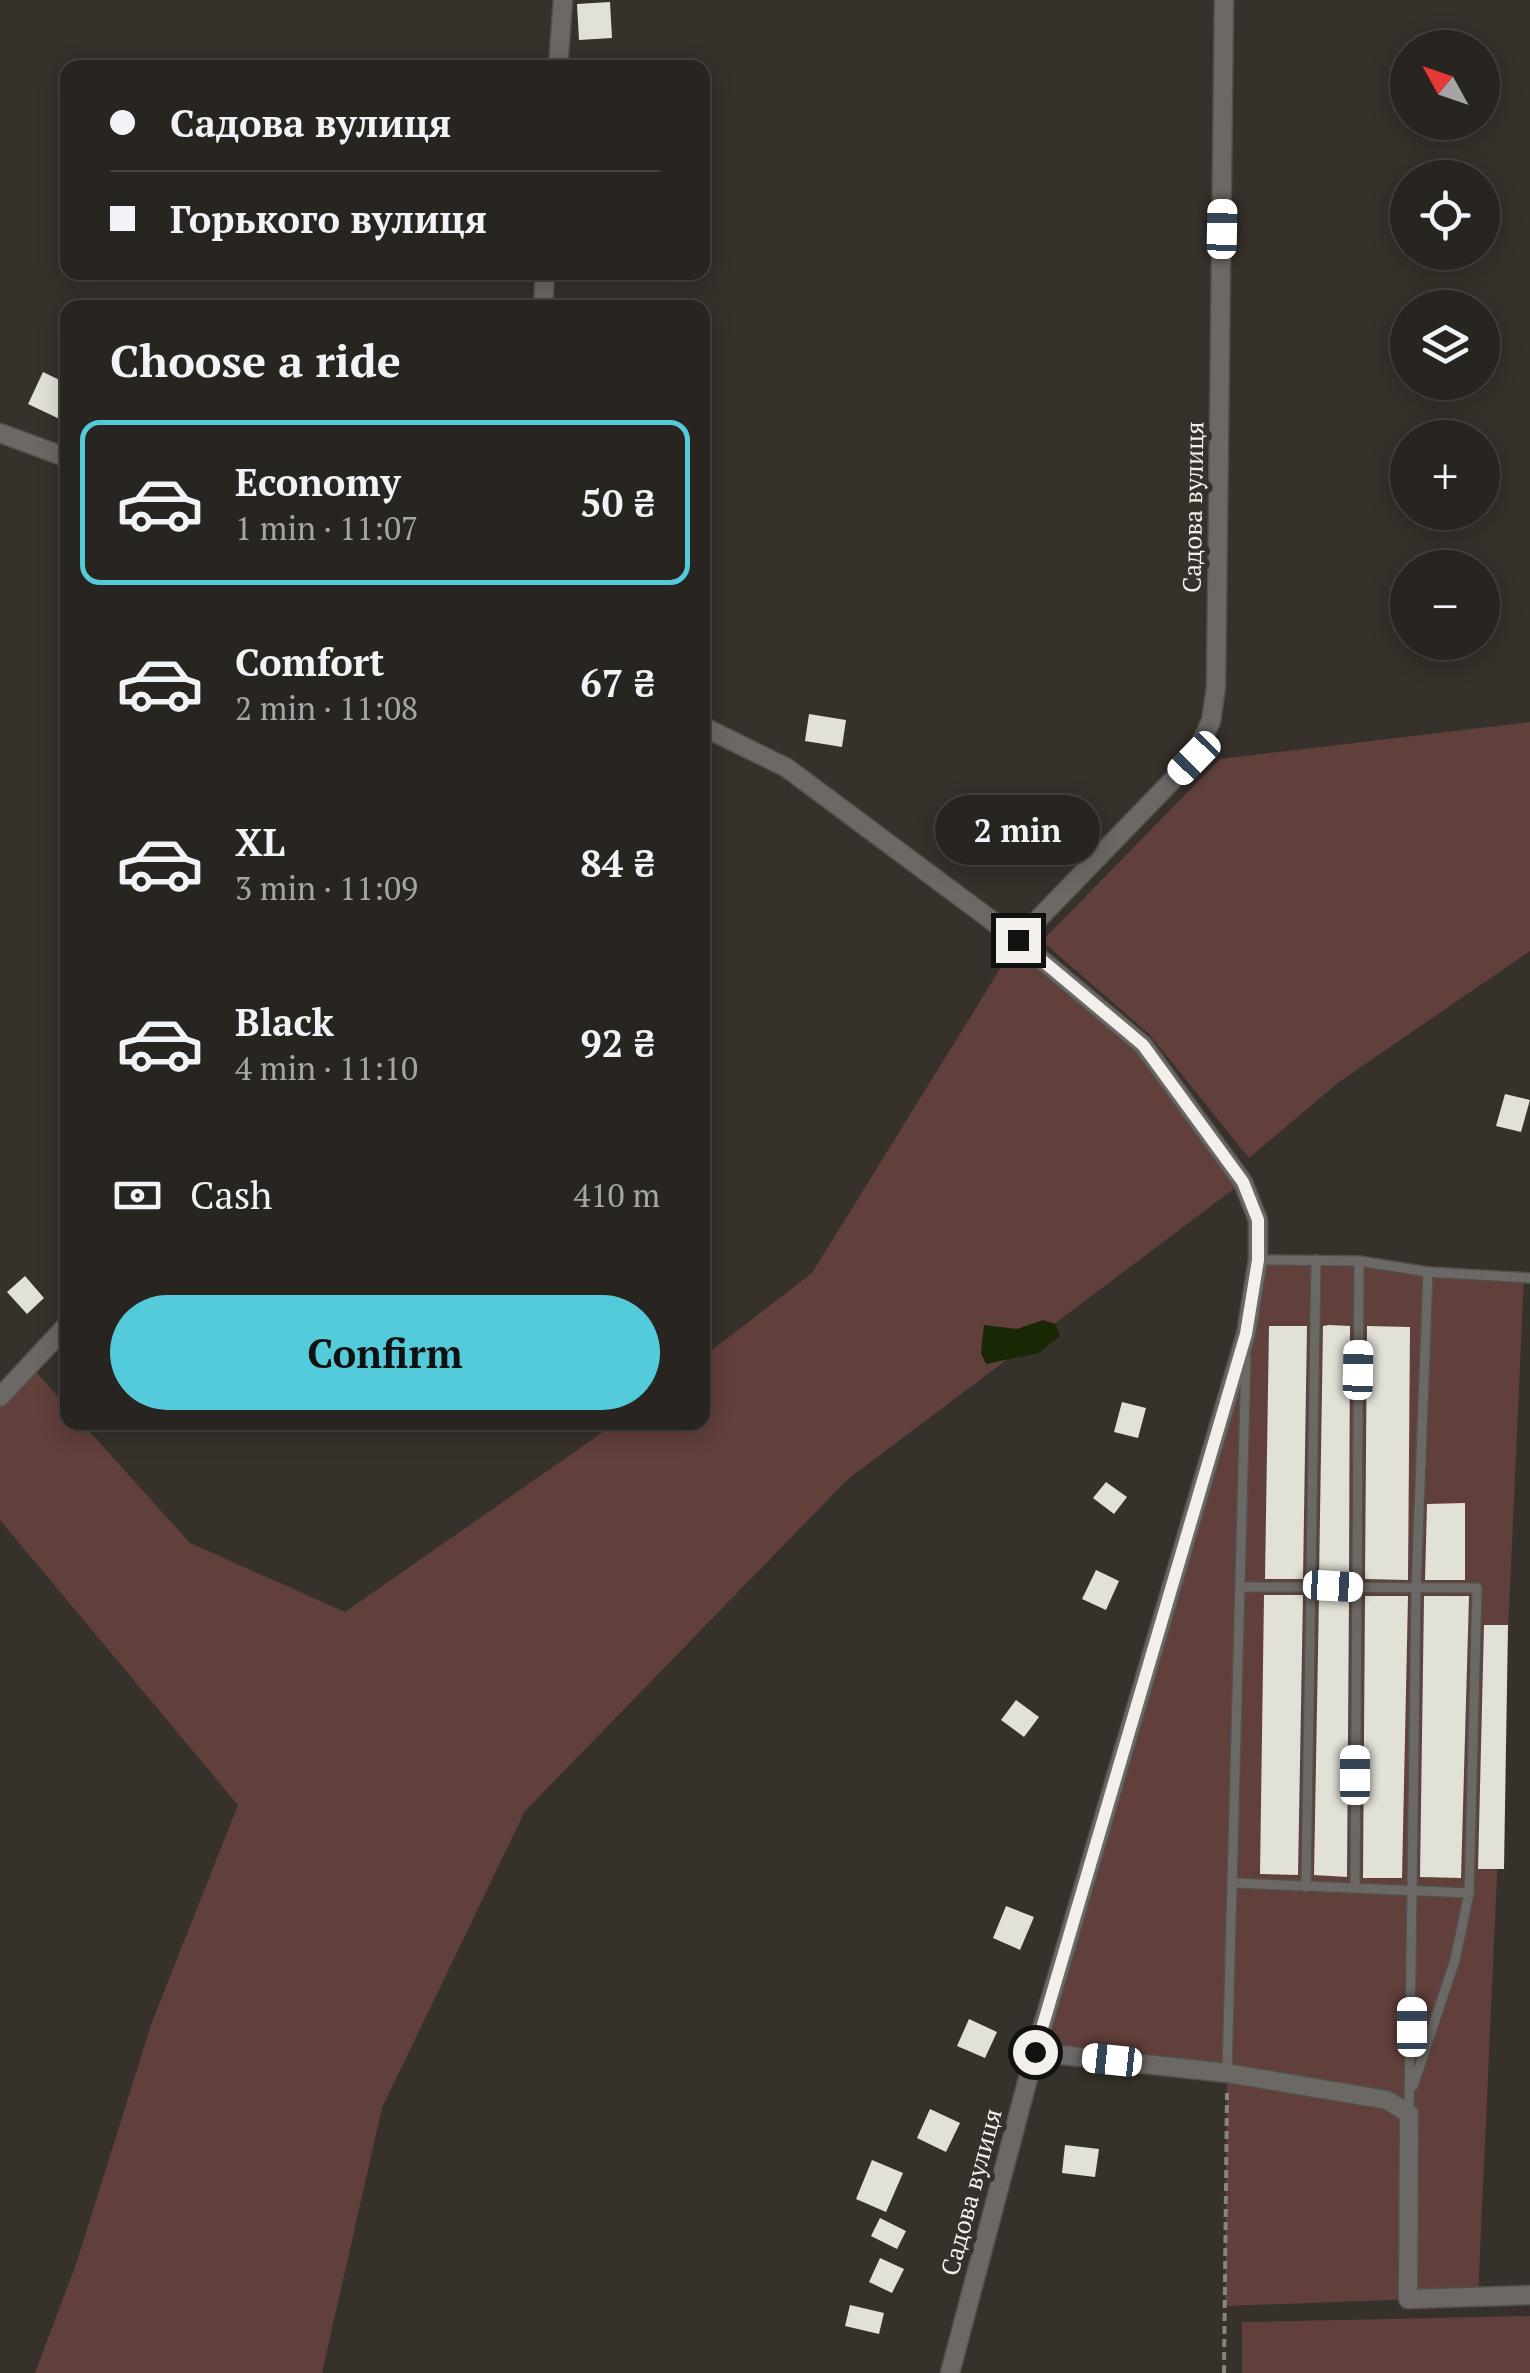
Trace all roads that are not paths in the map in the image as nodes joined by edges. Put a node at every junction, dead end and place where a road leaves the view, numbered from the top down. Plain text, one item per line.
1 (562, 0) edge
2 (1224, 0) edge
3 (558, 60) edge
4 (0, 433) edge
5 (60, 455) edge
6 (710, 730) edge
7 (1018, 940) junction
8 (1258, 1260) junction
9 (1316, 1260) junction
10 (1359, 1261) junction
11 (1428, 1272) junction
12 (1530, 1278) edge
13 (60, 1333) edge
14 (1246, 1334) junction
15 (0, 1397) edge
16 (1311, 1585) junction
17 (1241, 1587) junction
18 (1355, 1588) junction
19 (1416, 1590) junction
20 (1234, 1883) junction
21 (1306, 1887) junction
22 (1355, 1888) junction
23 (1410, 1890) junction
24 (1469, 1894) junction
25 (1035, 2052) junction
26 (1228, 2072) junction
27 (1409, 2107) junction
28 (1530, 2295) edge
29 (950, 2373) edge

1 - 3 street
2 - 7 street, Садова вулиця
4 - 5 street
6 - 7 street, Садова вулиця
7 - 8 street, Садова вулиця
8 - 9 lane
8 - 14 street, Садова вулиця
9 - 10 lane
9 - 16 lane
10 - 11 lane
10 - 18 lane
11 - 12 lane
11 - 19 lane
13 - 15 street
14 - 17 lane
14 - 25 street, Садова вулиця
16 - 17 lane
16 - 18 lane
16 - 21 lane
17 - 20 lane
18 - 19 lane
18 - 22 lane
19 - 23 lane
19 - 24 lane
20 - 21 lane
20 - 26 lane
21 - 22 lane
22 - 23 lane
23 - 24 lane
23 - 27 lane
24 - 27 lane
25 - 26 street
25 - 29 street, Садова вулиця
26 - 27 street
27 - 28 street

